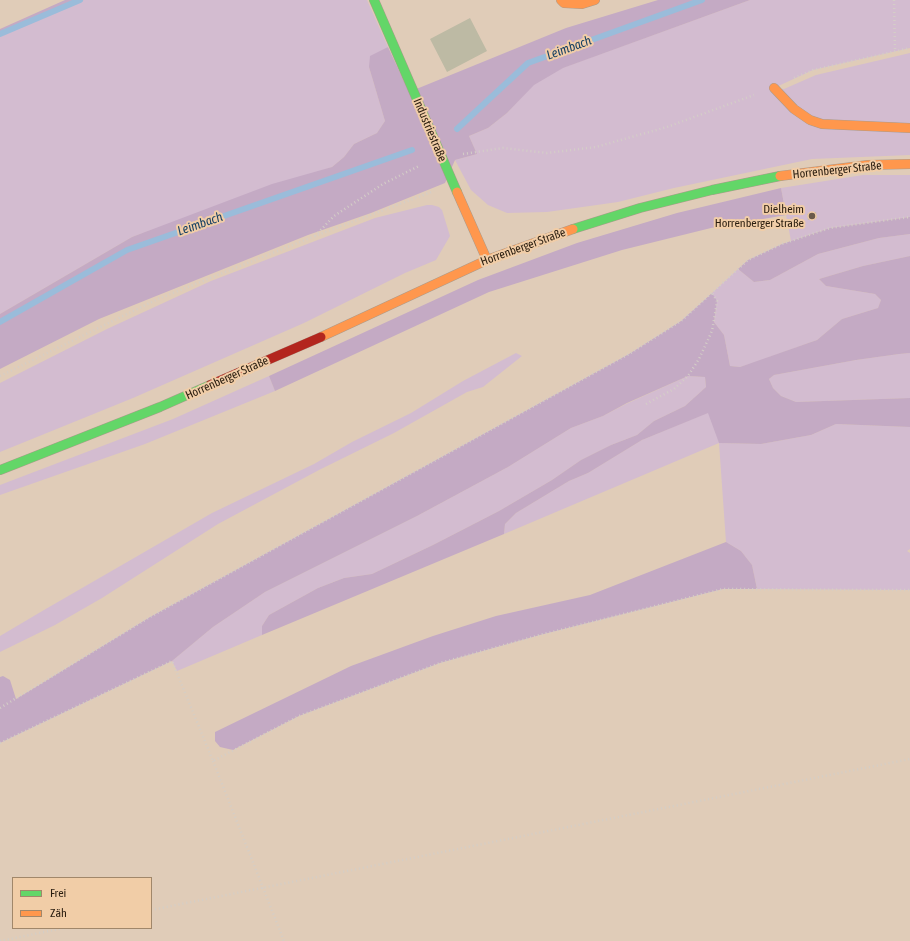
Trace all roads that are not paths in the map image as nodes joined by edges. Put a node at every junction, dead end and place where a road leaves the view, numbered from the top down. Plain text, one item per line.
1 (374, 0) edge
2 (595, 0) edge
3 (563, 1) edge
4 (774, 88) road end
5 (910, 128) edge
6 (910, 164) edge
7 (487, 260) junction
8 (0, 470) edge

1 - 7 main road, Industriestraße
2 - 3 main road
4 - 5 main road
6 - 7 main road, Horrenberger Straße
7 - 8 main road, Horrenberger Straße

